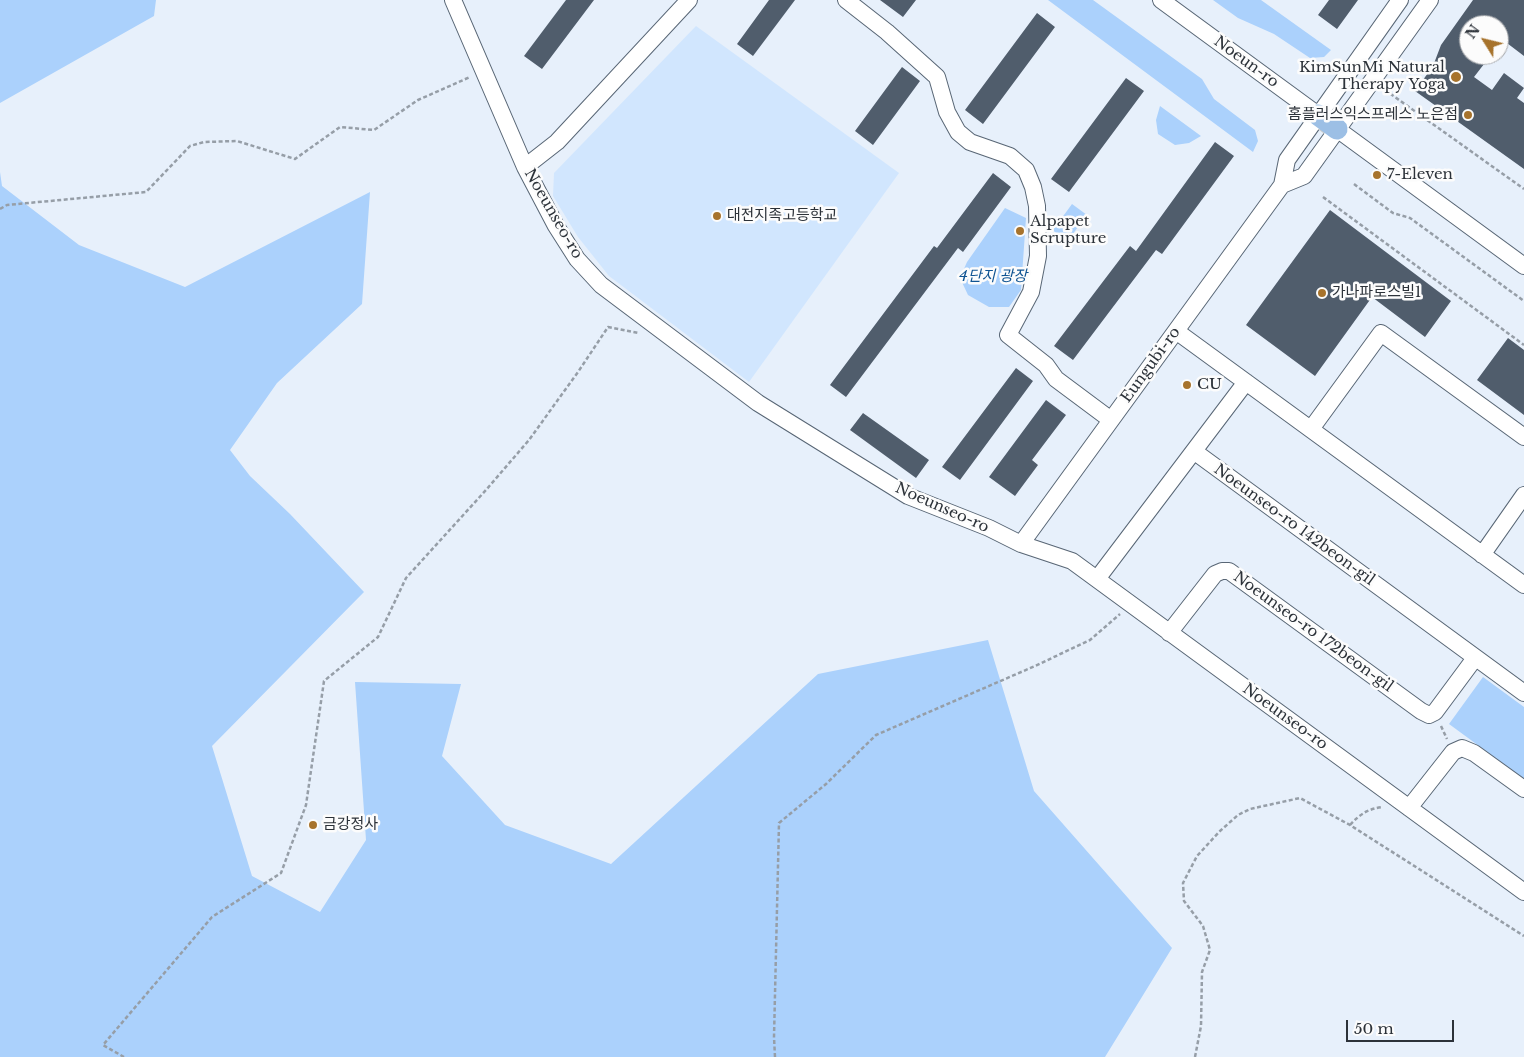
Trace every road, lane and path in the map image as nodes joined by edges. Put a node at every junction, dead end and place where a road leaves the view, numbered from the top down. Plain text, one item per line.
1 (453, 0) edge
2 (689, 0) edge
3 (846, 0) edge
4 (1161, 0) edge
5 (1400, 0) edge
6 (1430, 0) edge
7 (485, 72) junction
8 (1373, 81) junction
9 (1318, 114) junction
10 (1338, 129) junction
11 (525, 167) junction
12 (1354, 184) dead end
13 (1282, 185) junction
14 (1524, 189) edge
15 (1323, 197) dead end
16 (0, 209) edge
17 (1524, 266) edge
18 (1524, 301) edge
19 (1176, 331) junction
20 (643, 334) dead end
21 (1524, 345) edge
22 (1246, 382) junction
23 (1111, 420) junction
24 (1311, 429) junction
25 (1524, 437) edge
26 (1194, 452) junction
27 (1524, 496) edge
28 (1021, 544) junction
29 (1482, 555) junction
30 (1097, 579) junction
31 (1524, 586) edge
32 (1129, 603) junction
33 (1169, 633) junction
34 (1475, 658) junction
35 (1524, 694) edge
36 (1428, 712) junction
37 (1457, 750) junction
38 (1524, 790) edge
39 (1404, 804) junction
40 (1350, 825) junction
41 (1524, 892) edge
42 (1524, 936) edge
43 (124, 1057) edge
44 (775, 1057) edge
45 (1195, 1057) edge

1 - 7 street, Noeunseo-ro
2 - 11 street
3 - 23 street
4 - 9 street, Noeun-ro
5 - 9 street, Eungubi-ro
6 - 8 street
7 - 11 street, Noeunseo-ro
7 - 16 path
8 - 10 street
8 - 14 path
9 - 10 main road, Noeun-ro
9 - 13 street, Eungubi-ro
10 - 13 street
10 - 17 street, Noeun-ro
11 - 28 street, Noeunseo-ro
12 - 18 path
13 - 19 street, Eungubi-ro
15 - 21 path
19 - 22 street
19 - 23 street, Eungubi-ro
20 - 43 path
22 - 24 street
22 - 26 street
23 - 28 street, Eungubi-ro
24 - 25 street
24 - 29 street
26 - 30 street
26 - 34 street, Noeunseo-ro 142beon-gil
27 - 29 street
28 - 30 street, Noeunseo-ro
29 - 31 street
30 - 32 street, Noeunseo-ro
32 - 33 street, Noeunseo-ro
32 - 44 path
33 - 36 street, Noeunseo-ro 172beon-gil
33 - 39 street, Noeunseo-ro
34 - 35 street, Noeunseo-ro 142beon-gil
34 - 36 street
36 - 37 path
37 - 38 street
37 - 39 street
39 - 40 path
39 - 41 street, Noeunseo-ro
40 - 42 path
40 - 45 path

